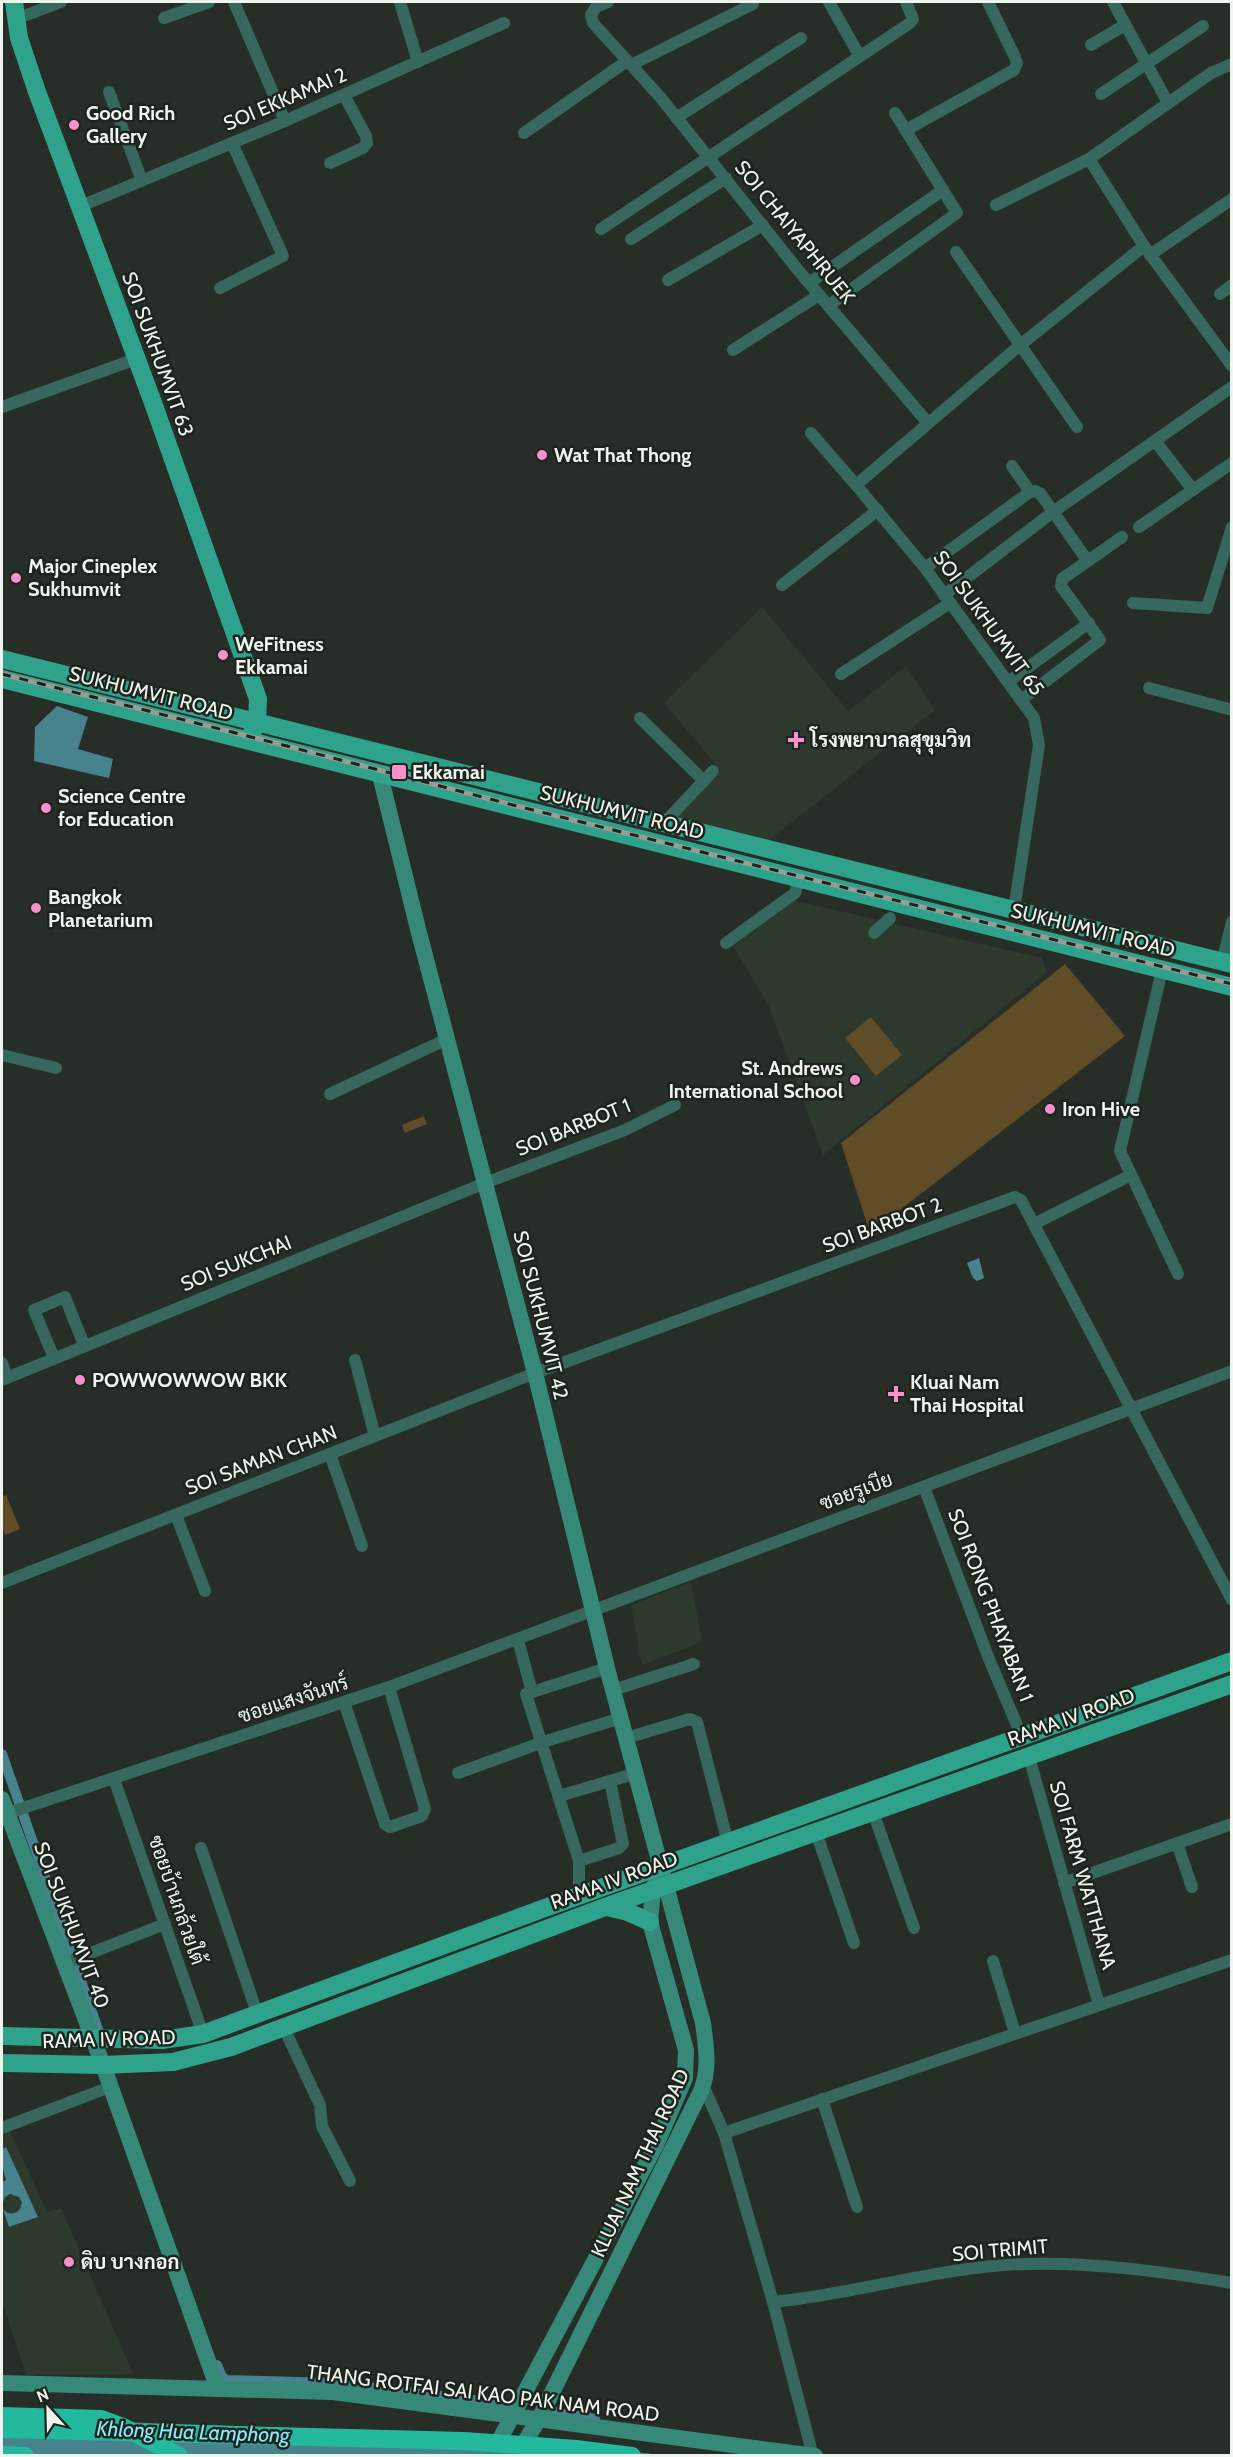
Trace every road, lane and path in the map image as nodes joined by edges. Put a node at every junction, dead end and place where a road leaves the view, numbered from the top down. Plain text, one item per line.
1 (61, 2) edge
2 (209, 2) edge
3 (234, 2) edge
4 (400, 2) edge
5 (608, 2) edge
6 (829, 2) edge
7 (906, 2) edge
8 (988, 2) edge
9 (1113, 2) edge
10 (753, 4) dead end
11 (15, 10) edge
12 (164, 18) dead end
13 (504, 24) dead end
14 (1125, 26) junction
15 (1203, 26) dead end
16 (801, 38) dead end
17 (1091, 45) dead end
18 (860, 55) junction
19 (418, 62) junction
20 (629, 63) junction
21 (1146, 63) junction
22 (1232, 64) edge
23 (109, 92) dead end
24 (1101, 94) dead end
25 (344, 95) junction
26 (1168, 103) junction
27 (895, 113) dead end
28 (676, 118) junction
29 (285, 121) junction
30 (906, 130) junction
31 (524, 133) dead end
32 (232, 143) junction
33 (709, 156) junction
34 (1089, 159) junction
35 (330, 163) dead end
36 (726, 178) junction
37 (142, 182) junction
38 (943, 190) junction
39 (1232, 199) edge
40 (996, 205) dead end
41 (81, 206) junction
42 (763, 225) junction
43 (601, 229) dead end
44 (631, 239) dead end
45 (1147, 250) junction
46 (956, 252) dead end
47 (668, 280) dead end
48 (809, 283) junction
49 (1232, 285) edge
50 (220, 288) dead end
51 (1220, 294) dead end
52 (819, 295) junction
53 (828, 306) junction
54 (1019, 346) junction
55 (733, 350) dead end
56 (136, 359) junction
57 (1232, 366) edge
58 (1232, 387) edge
59 (2, 407) edge
60 (928, 423) junction
61 (1077, 427) dead end
62 (811, 433) dead end
63 (1155, 441) junction
64 (1232, 463) edge
65 (1012, 466) dead end
66 (856, 485) junction
67 (1193, 490) junction
68 (1030, 492) junction
69 (878, 510) junction
70 (1053, 512) junction
71 (1139, 527) dead end
72 (1232, 527) edge
73 (1122, 537) dead end
74 (1087, 561) junction
75 (925, 568) junction
76 (782, 585) dead end
77 (947, 599) junction
78 (1133, 603) dead end
79 (1089, 623) junction
80 (2, 659) edge
81 (841, 674) dead end
82 (2, 679) edge
83 (1008, 682) junction
84 (1149, 688) dead end
85 (1021, 700) junction
86 (1232, 710) edge
87 (640, 718) dead end
88 (257, 722) junction
89 (248, 742) junction
90 (385, 754) junction
91 (713, 771) dead end
92 (380, 775) junction
93 (704, 781) junction
94 (664, 823) junction
95 (747, 844) junction
96 (741, 865) junction
97 (799, 880) junction
98 (1014, 910) junction
99 (890, 918) dead end
100 (1232, 922) edge
101 (874, 933) dead end
102 (726, 943) dead end
103 (1227, 963) edge
104 (1162, 970) junction
105 (1232, 987) edge
106 (447, 1039) junction
107 (2, 1054) edge
108 (56, 1068) dead end
109 (330, 1094) dead end
110 (675, 1105) dead end
111 (1131, 1175) junction
112 (485, 1183) junction
113 (1034, 1224) junction
114 (1178, 1274) dead end
115 (84, 1345) junction
116 (54, 1358) junction
117 (355, 1360) dead end
118 (2, 1363) edge
119 (1232, 1371) edge
120 (535, 1373) junction
121 (4, 1379) edge
122 (1131, 1407) junction
123 (375, 1436) junction
124 (330, 1454) junction
125 (924, 1487) junction
126 (176, 1515) junction
127 (362, 1546) dead end
128 (2, 1583) edge
129 (205, 1591) dead end
130 (1232, 1600) edge
131 (594, 1612) junction
132 (518, 1640) junction
133 (1232, 1661) edge
134 (694, 1664) dead end
135 (607, 1668) junction
136 (1232, 1684) edge
137 (388, 1688) junction
138 (613, 1690) junction
139 (532, 1692) junction
140 (344, 1702) junction
141 (621, 1718) junction
142 (1022, 1737) junction
143 (626, 1738) junction
144 (543, 1742) junction
145 (1029, 1757) junction
146 (458, 1773) dead end
147 (637, 1773) junction
148 (114, 1779) junction
149 (610, 1781) junction
150 (558, 1797) junction
151 (3, 1809) edge
152 (873, 1812) junction
153 (1232, 1824) edge
154 (816, 1832) junction
155 (728, 1843) junction
156 (1177, 1843) junction
157 (201, 1848) dead end
158 (579, 1861) junction
159 (661, 1866) junction
160 (1064, 1883) junction
161 (1192, 1887) dead end
162 (659, 1888) junction
163 (579, 1895) junction
164 (604, 1907) junction
165 (650, 1922) junction
166 (165, 1924) junction
167 (914, 1928) dead end
168 (855, 1942) dead end
169 (1232, 1960) edge
170 (993, 1961) dead end
171 (65, 1963) junction
172 (1099, 2005) junction
173 (258, 2016) junction
174 (284, 2028) junction
175 (1015, 2033) junction
176 (203, 2034) junction
177 (2, 2036) edge
178 (93, 2039) junction
179 (2, 2063) edge
180 (103, 2065) junction
181 (685, 2078) junction
182 (703, 2085) junction
183 (110, 2087) junction
184 (822, 2099) junction
185 (2, 2128) edge
186 (724, 2133) junction
187 (350, 2181) dead end
188 (857, 2207) dead end
189 (1232, 2283) edge
190 (773, 2302) junction
191 (2, 2383) edge
192 (218, 2389) junction
193 (514, 2415) junction
194 (2, 2416) edge
195 (539, 2419) junction
196 (2, 2429) edge
197 (2, 2455) edge
198 (813, 2455) edge
199 (25, 2456) edge
200 (179, 2456) edge
201 (491, 2456) edge
202 (516, 2456) edge
203 (632, 2456) edge

1 - 11 street
2 - 12 street
3 - 29 street
4 - 19 street
5 - 20 street
6 - 18 street
7 - 18 street
8 - 30 street
9 - 14 street
10 - 20 street
11 - 41 main road, SOI SUKHUMVIT 63
13 - 19 street, SOI EKKAMAI 2
14 - 17 street
14 - 21 street
15 - 21 street
16 - 28 street
18 - 33 street
19 - 25 street, SOI EKKAMAI 2
20 - 28 street, SOI CHAIYAPHRUEK
20 - 31 street
21 - 24 street
21 - 26 street
22 - 26 street
23 - 37 street
25 - 29 street, SOI EKKAMAI 2
25 - 35 street
26 - 34 street
27 - 30 street
28 - 33 street, SOI CHAIYAPHRUEK
29 - 32 street, SOI EKKAMAI 2
30 - 38 street
32 - 37 street, SOI EKKAMAI 2
32 - 50 street
33 - 36 street, SOI CHAIYAPHRUEK
33 - 43 street
34 - 40 street
34 - 45 street
36 - 42 street, SOI CHAIYAPHRUEK
36 - 44 street
37 - 41 street, SOI EKKAMAI 2
38 - 48 street
38 - 53 street
39 - 45 street
41 - 56 main road, SOI SUKHUMVIT 63
42 - 47 street
42 - 48 street, SOI CHAIYAPHRUEK
45 - 54 street
45 - 57 street
46 - 54 street
48 - 52 street, SOI CHAIYAPHRUEK
49 - 51 street
52 - 53 street, SOI CHAIYAPHRUEK
52 - 55 street
53 - 60 street, SOI CHAIYAPHRUEK
54 - 60 street
54 - 61 street
56 - 59 street
56 - 88 main road, SOI SUKHUMVIT 63
58 - 63 street
60 - 66 street
62 - 66 street, SOI SUKHUMVIT 65
63 - 67 street
63 - 70 street
64 - 67 street
65 - 68 street
66 - 69 street, SOI SUKHUMVIT 65
67 - 71 street
68 - 70 street
68 - 75 street
69 - 75 street, SOI SUKHUMVIT 65
69 - 76 street
70 - 74 street
70 - 77 street
72 - 78 street
73 - 74 street
74 - 79 street
75 - 77 street, SOI SUKHUMVIT 65
77 - 81 street
77 - 83 street, SOI SUKHUMVIT 65
79 - 83 street
79 - 85 street
80 - 88 main road, SUKHUMVIT ROAD
82 - 89 main road, SUKHUMVIT ROAD
83 - 85 street, SOI SUKHUMVIT 65
84 - 86 street
85 - 98 street, SOI SUKHUMVIT 65
87 - 93 street
88 - 89 main road
88 - 90 main road, SUKHUMVIT ROAD
89 - 92 main road, SUKHUMVIT ROAD
90 - 92 main road
90 - 94 main road, SUKHUMVIT ROAD
91 - 93 street
92 - 96 main road, SUKHUMVIT ROAD
92 - 106 street, SOI SUKHUMVIT 42
93 - 94 street
94 - 95 main road, SUKHUMVIT ROAD
95 - 96 main road
95 - 98 main road, SUKHUMVIT ROAD
96 - 97 main road, SUKHUMVIT ROAD
97 - 102 street
97 - 104 main road, SUKHUMVIT ROAD
98 - 103 main road, SUKHUMVIT ROAD
99 - 101 street
100 - 103 street
104 - 105 main road, SUKHUMVIT ROAD
104 - 111 street
106 - 109 street
106 - 112 street, SOI SUKHUMVIT 42
107 - 108 street
110 - 112 street, SOI BARBOT 1
111 - 113 street
111 - 114 street
112 - 115 street, SOI SUKCHAI
112 - 120 street, SOI SUKHUMVIT 42
113 - 120 street, SOI BARBOT 2
113 - 122 street, SOI BARBOT 2
115 - 116 street, SOI SUKCHAI
115 - 116 street
116 - 121 street, SOI SUKCHAI
117 - 123 street
118 - 121 street
119 - 122 street, ซอยรูเบีย
120 - 123 street, SOI SAMAN CHAN
120 - 131 street, SOI SUKHUMVIT 42
122 - 125 street, ซอยรูเบีย
122 - 130 street, SOI BARBOT 2
123 - 124 street, SOI SAMAN CHAN
124 - 126 street, SOI SAMAN CHAN
124 - 127 street
125 - 131 street, ซอยรูเบีย
125 - 142 street, SOI RONG PHAYABAN 1
126 - 128 street, SOI SAMAN CHAN
126 - 129 street
131 - 132 street, ซอยแสงจันทร์
131 - 135 street, SOI SUKHUMVIT 42
132 - 137 street, ซอยแสงจันทร์
132 - 139 street
133 - 142 main road, RAMA IV ROAD
134 - 138 street
135 - 138 street, SOI SUKHUMVIT 42
135 - 139 street
136 - 145 main road, RAMA IV ROAD
137 - 140 street, ซอยแสงจันทร์
137 - 140 street
138 - 141 street, SOI SUKHUMVIT 42
139 - 144 street
140 - 148 street, ซอยแสงจันทร์
141 - 143 street, SOI SUKHUMVIT 42
141 - 144 street
142 - 145 main road
142 - 155 main road, RAMA IV ROAD
143 - 147 street, SOI SUKHUMVIT 42
143 - 155 street
144 - 146 street
144 - 150 street
145 - 152 main road, RAMA IV ROAD
145 - 160 street, SOI FARM WATTHANA
147 - 149 street
147 - 159 street, SOI SUKHUMVIT 42
148 - 151 street, ซอยแสงจันทร์
148 - 166 street, ซอยบ้านกล้วยใต้
149 - 150 street
149 - 158 street
150 - 158 street
151 - 171 street, SOI SUKHUMVIT 40
152 - 154 main road, RAMA IV ROAD
152 - 167 street
153 - 156 street
154 - 162 main road, RAMA IV ROAD
154 - 168 street
155 - 159 main road, RAMA IV ROAD
156 - 160 street
156 - 161 street
157 - 173 street
158 - 163 street
159 - 162 street, KLUAI NAM THAI ROAD
159 - 163 main road, RAMA IV ROAD
160 - 172 street, SOI FARM WATTHANA
162 - 164 main road, RAMA IV ROAD
162 - 165 street, KLUAI NAM THAI ROAD
162 - 182 street, KLUAI NAM THAI ROAD
163 - 173 main road, RAMA IV ROAD
164 - 165 main road
164 - 174 main road, RAMA IV ROAD
165 - 181 street, KLUAI NAM THAI ROAD
166 - 171 street
166 - 176 street, ซอยบ้านกล้วยใต้
169 - 172 street
170 - 175 street
171 - 178 street, SOI SUKHUMVIT 40
172 - 175 street
173 - 176 main road, RAMA IV ROAD
174 - 180 main road, RAMA IV ROAD
174 - 187 street
175 - 184 street
176 - 178 main road, RAMA IV ROAD
177 - 178 main road, RAMA IV ROAD
178 - 180 street, SOI SUKHUMVIT 40
179 - 180 main road, RAMA IV ROAD
180 - 183 street, SOI SUKHUMVIT 40
181 - 182 street
181 - 193 street, KLUAI NAM THAI ROAD
182 - 186 street
182 - 195 street, KLUAI NAM THAI ROAD
183 - 185 street
183 - 192 street, SOI SUKHUMVIT 40
184 - 186 street
184 - 188 street
186 - 190 street
189 - 190 street, SOI TRIMIT
190 - 198 street
191 - 192 street, THANG ROTFAI SAI KAO PAK NAM ROAD
192 - 193 street, THANG ROTFAI SAI KAO PAK NAM ROAD
193 - 195 street, THANG ROTFAI SAI KAO PAK NAM ROAD
193 - 201 street, KLUAI NAM THAI ROAD
194 - 200 highway
195 - 198 street, THANG ROTFAI SAI KAO PAK NAM ROAD
195 - 202 street, KLUAI NAM THAI ROAD
196 - 203 highway, bridge
197 - 199 highway

